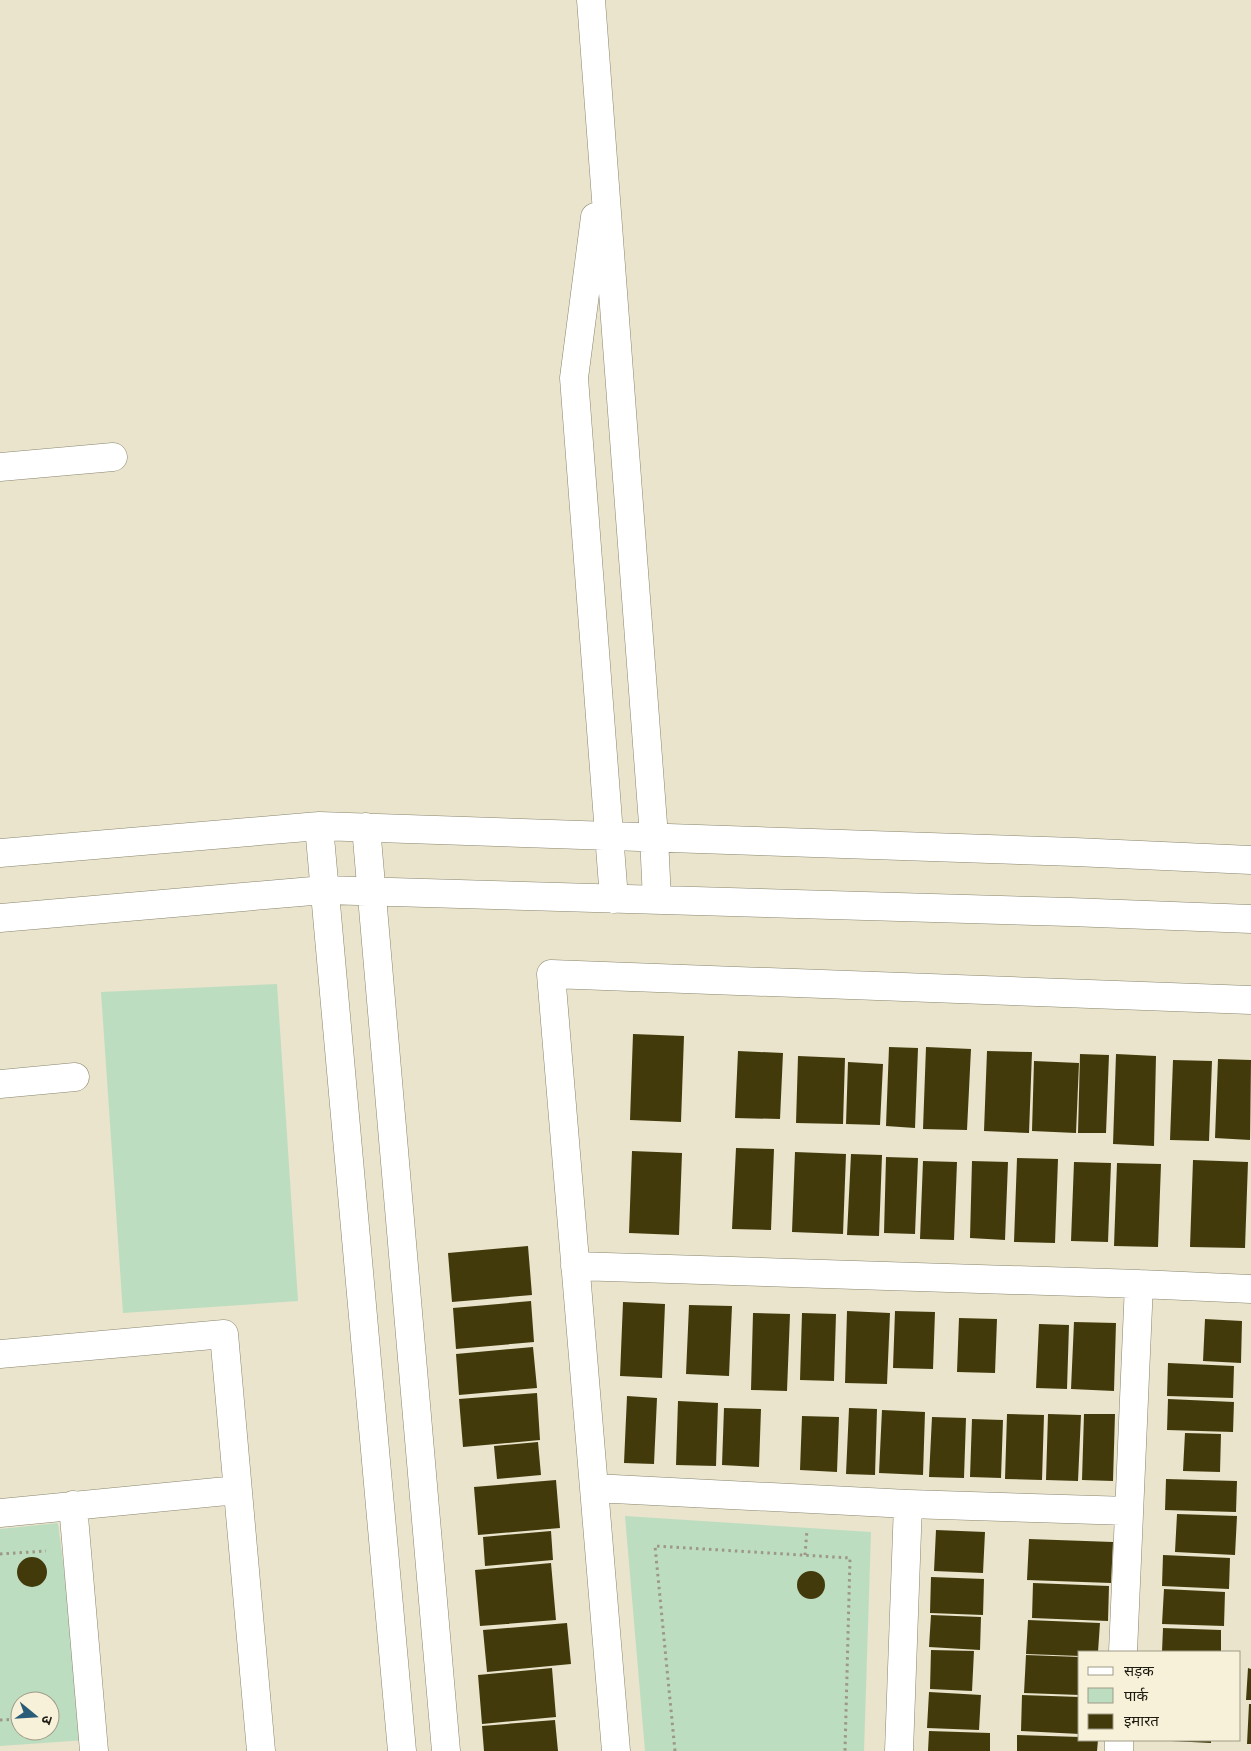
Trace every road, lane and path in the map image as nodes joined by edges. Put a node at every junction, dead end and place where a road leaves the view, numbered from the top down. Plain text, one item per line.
1 (591, 0) edge
2 (603, 161) junction
3 (113, 457) dead end
4 (0, 467) edge
5 (319, 826) junction
6 (366, 827) junction
7 (609, 836) junction
8 (654, 837) junction
9 (0, 853) edge
10 (1251, 860) edge
11 (324, 890) junction
12 (372, 891) junction
13 (614, 898) junction
14 (657, 900) junction
15 (0, 918) edge
16 (1251, 920) edge
17 (1251, 1000) edge
18 (75, 1077) dead end
19 (0, 1084) edge
20 (575, 1266) junction
21 (1139, 1284) junction
22 (1251, 1289) edge
23 (0, 1354) edge
24 (594, 1488) junction
25 (237, 1490) junction
26 (908, 1504) junction
27 (74, 1505) junction
28 (1129, 1511) junction
29 (0, 1512) edge
30 (51, 1550) dead end
31 (0, 1554) edge
32 (1123, 1651) edge
33 (94, 1751) edge
34 (260, 1751) edge
35 (402, 1751) edge
36 (446, 1751) edge
37 (616, 1751) edge
38 (676, 1751) edge
39 (845, 1751) edge
40 (898, 1751) edge

1 - 2 street
2 - 7 street
2 - 8 street
3 - 4 street
5 - 6 street
5 - 9 street
5 - 11 street
6 - 7 street
6 - 12 street
7 - 8 street
7 - 13 street
8 - 10 street
8 - 14 street
11 - 12 street
11 - 15 street
11 - 35 street
12 - 13 street
12 - 36 street
13 - 14 street
14 - 16 street
17 - 20 street
18 - 19 street
20 - 21 street
20 - 24 street
21 - 22 street
21 - 28 street
23 - 25 street
24 - 26 street
24 - 37 street
25 - 27 street
25 - 34 street
26 - 28 street
26 - 40 street
27 - 29 street
27 - 33 street
28 - 32 street
30 - 31 path
38 - 39 path

